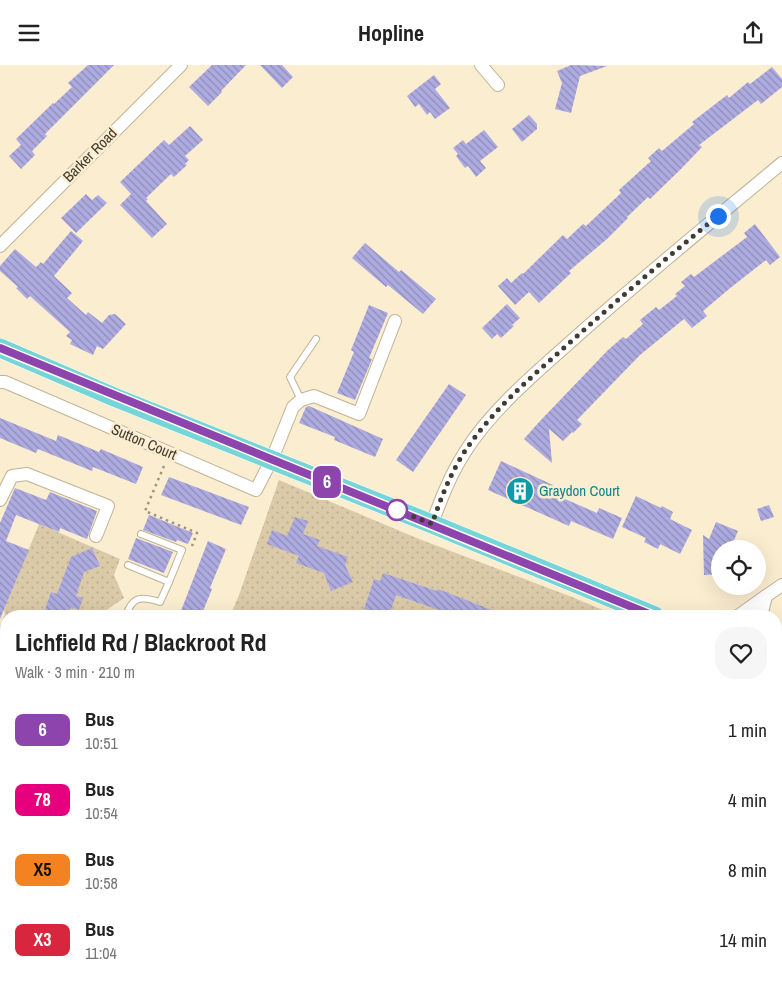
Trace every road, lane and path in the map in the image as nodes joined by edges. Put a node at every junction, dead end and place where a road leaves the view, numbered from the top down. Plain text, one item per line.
1 (181, 65) edge
2 (481, 65) edge
3 (498, 85) dead end
4 (782, 163) edge
5 (0, 246) edge
6 (395, 321) dead end
7 (316, 339) dead end
8 (0, 347) edge
9 (0, 382) edge
10 (301, 400) junction
11 (169, 453) junction
12 (272, 459) junction
13 (0, 500) edge
14 (432, 524) junction
15 (141, 534) dead end
16 (96, 536) dead end
17 (182, 549) junction
18 (128, 565) dead end
19 (168, 582) junction
20 (782, 585) edge
21 (766, 596) junction
22 (128, 610) edge
23 (640, 610) edge
24 (746, 610) edge
25 (762, 610) edge

1 - 5 street, Barker Road
2 - 3 street
4 - 14 street
6 - 10 street
7 - 10 lane
8 - 12 main road
9 - 11 street, Sutton Court
10 - 12 street
11 - 12 street, Sutton Court
11 - 17 path
12 - 14 main road
13 - 16 street
14 - 23 main road
15 - 17 lane
17 - 19 lane
18 - 19 lane
19 - 22 lane
20 - 21 street
21 - 24 street
21 - 25 street

